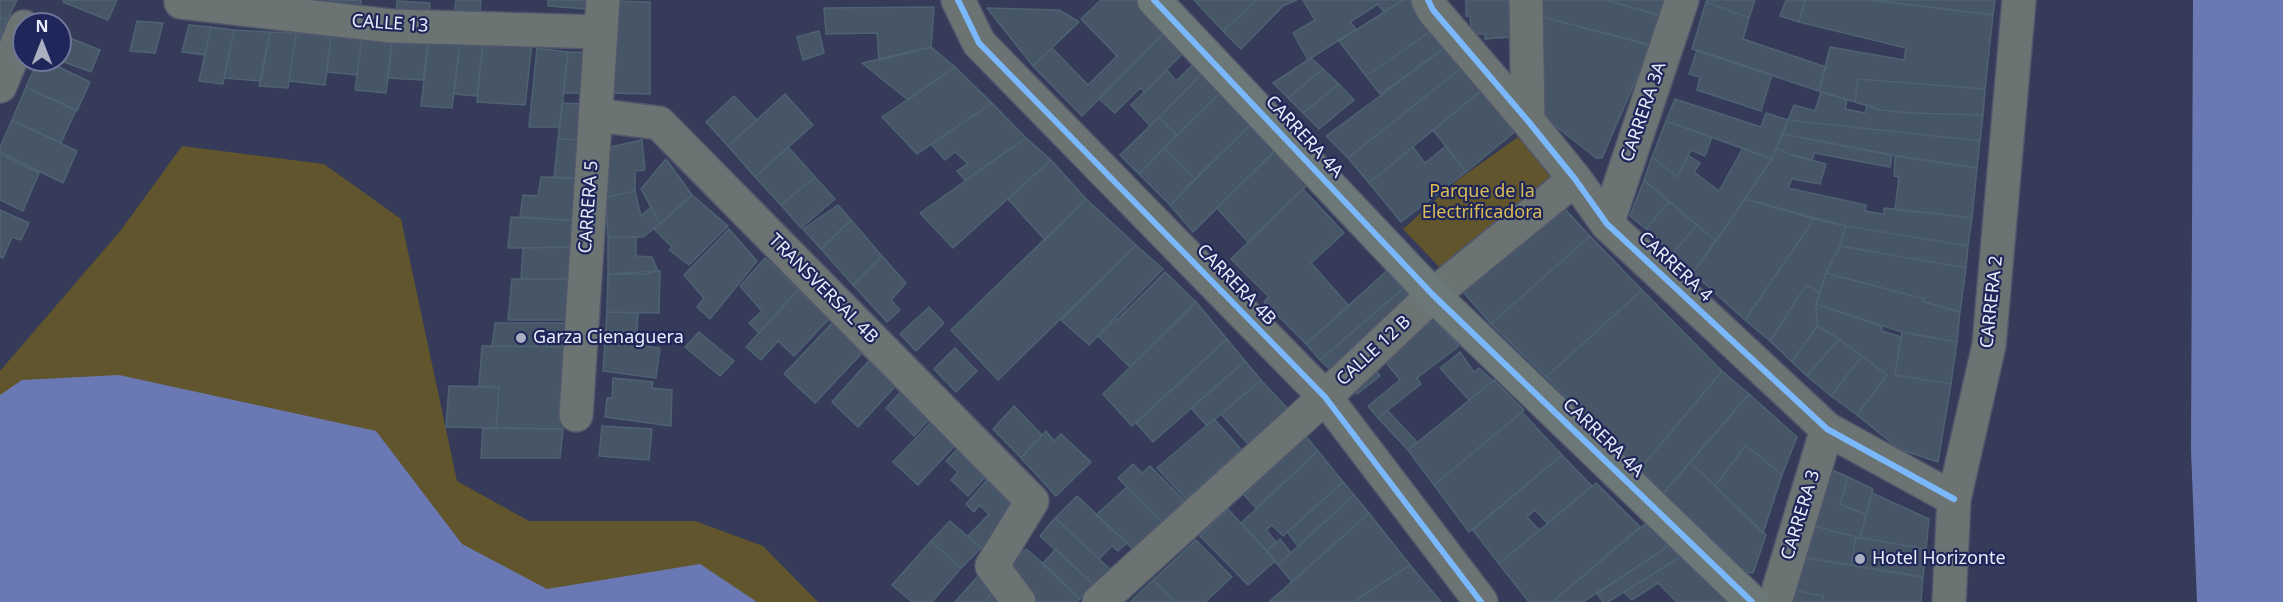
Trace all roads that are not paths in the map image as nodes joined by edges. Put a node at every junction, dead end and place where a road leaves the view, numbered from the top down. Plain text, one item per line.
1 (603, 0) edge
2 (958, 0) edge
3 (1154, 0) edge
4 (1428, 0) edge
5 (1526, 0) edge
6 (1682, 0) edge
7 (2019, 0) edge
8 (181, 2) dead end
9 (600, 32) junction
10 (12, 57) edge
11 (0, 86) edge
12 (595, 116) junction
13 (1528, 121) junction
14 (1575, 179) junction
15 (1607, 224) junction
16 (1432, 295) junction
17 (1324, 397) junction
18 (576, 415) dead end
19 (1827, 429) junction
20 (1954, 499) junction
21 (1019, 602) edge
22 (1099, 602) edge
23 (1481, 602) edge
24 (1752, 602) edge
25 (1775, 602) edge
26 (1949, 602) edge

1 - 9 street, CARRERA 5
2 - 17 street, CARRERA 4B
3 - 16 street, CARRERA 4A
4 - 13 street, CARRERA 4
5 - 13 street
6 - 15 street, CARRERA 3A
7 - 20 street, CARRERA 2
8 - 9 street, CALLE 13
9 - 12 street, CARRERA 5
10 - 11 street
12 - 18 street, CARRERA 5
12 - 21 street, TRANSVERSAL 4B
13 - 14 street, CARRERA 4
14 - 15 street, CARRERA 4
14 - 16 street, CALLE 12 B
15 - 19 street, CARRERA 4
16 - 17 street, CALLE 12 B
16 - 24 street, CARRERA 4A
17 - 22 street, CALLE 12 B
17 - 23 street, CARRERA 4B
19 - 20 street, CARRERA 4
19 - 25 street, CARRERA 3
20 - 26 street, CARRERA 2

